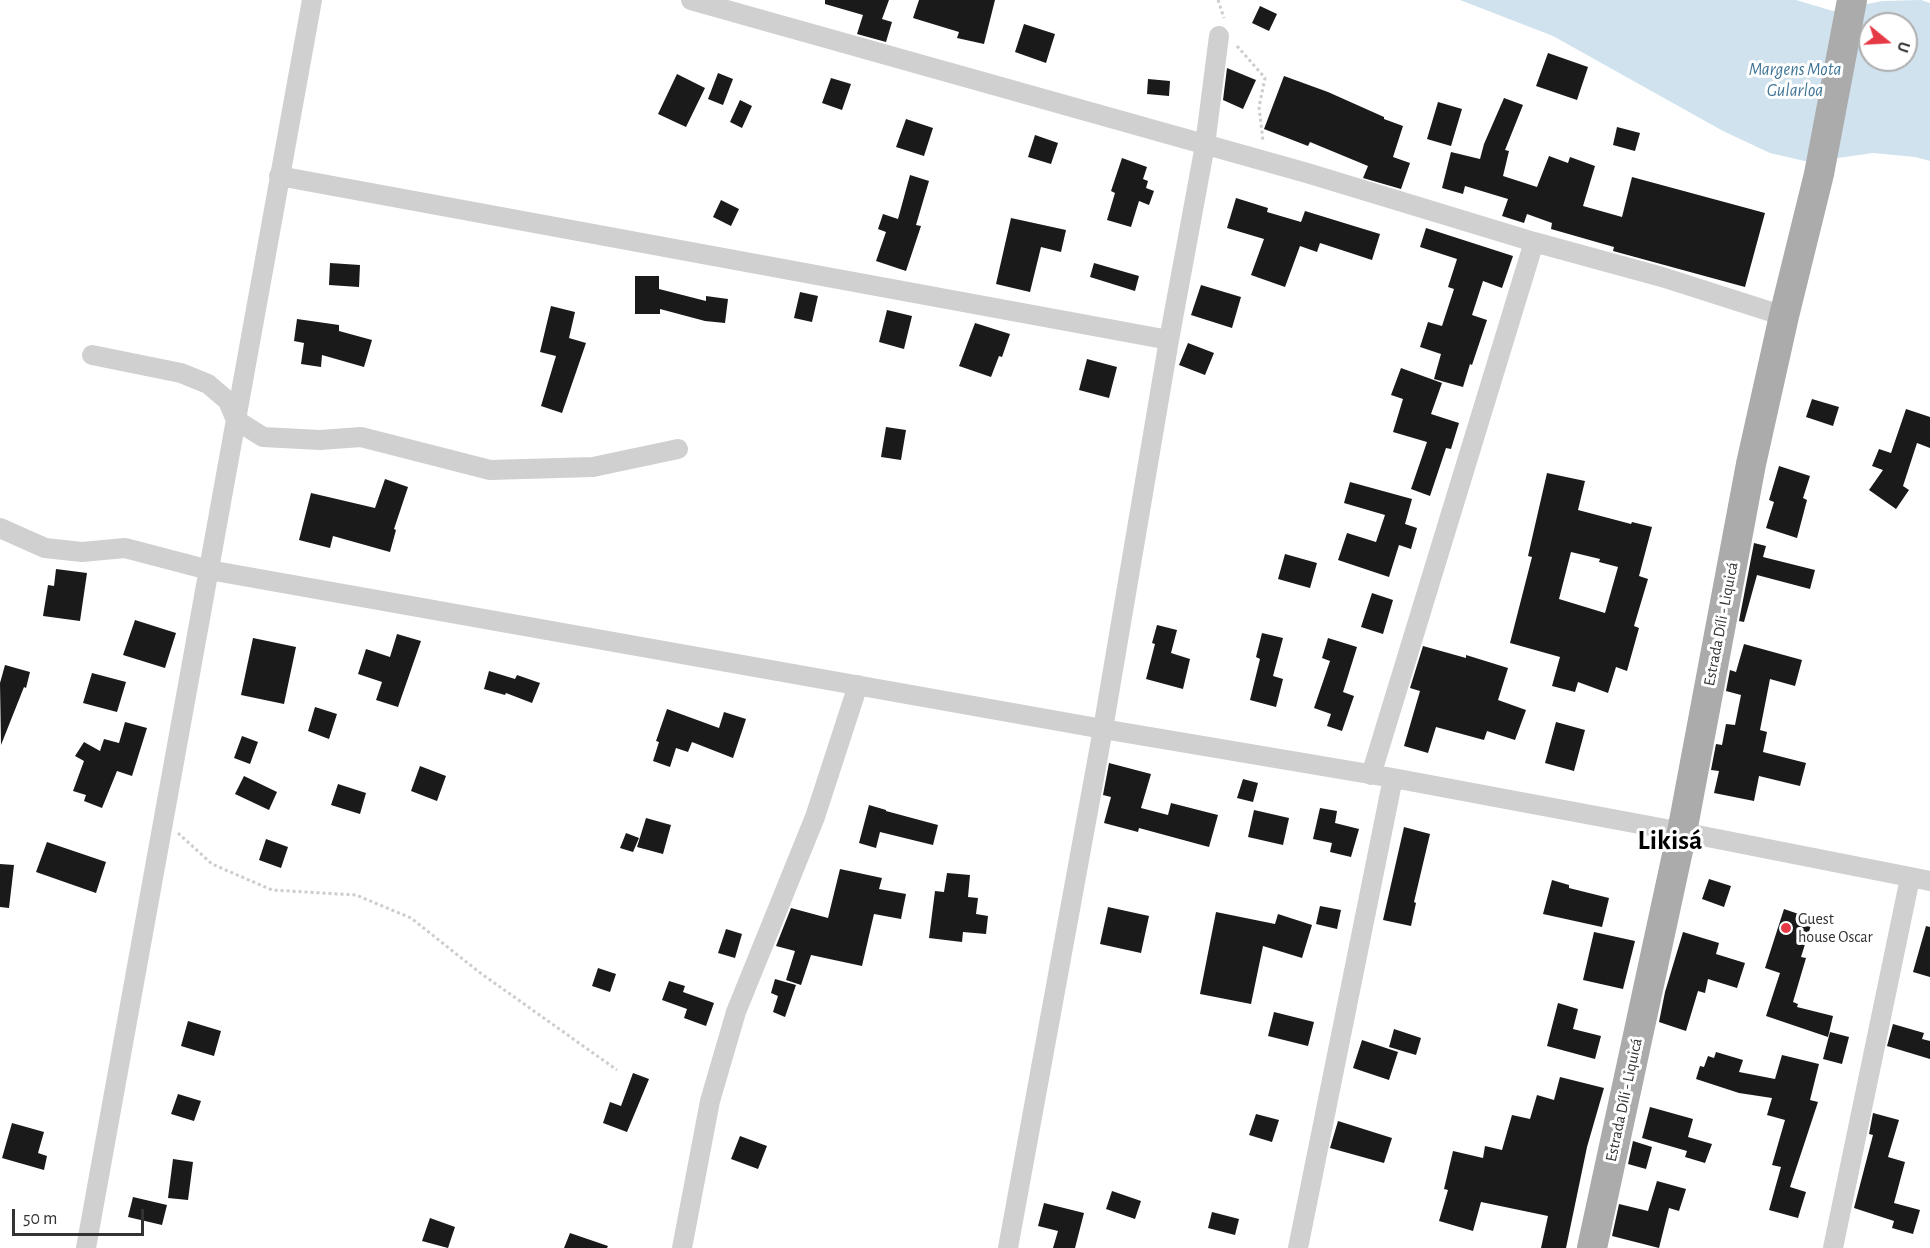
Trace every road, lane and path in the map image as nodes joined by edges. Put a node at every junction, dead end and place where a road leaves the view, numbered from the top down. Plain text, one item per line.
1 (312, 0) edge
2 (691, 0) edge
3 (1218, 0) edge
4 (1852, 0) edge
5 (1226, 34) junction
6 (1205, 145) junction
7 (1272, 145) dead end
8 (279, 176) junction
9 (1534, 242) junction
10 (1784, 316) junction
11 (1169, 340) junction
12 (92, 355) dead end
13 (236, 420) junction
14 (678, 449) dead end
15 (0, 528) edge
16 (209, 570) junction
17 (858, 685) junction
18 (1103, 729) junction
19 (1371, 775) junction
20 (1393, 778) junction
21 (164, 819) junction
22 (1682, 832) junction
23 (1910, 878) junction
24 (1930, 881) edge
25 (616, 1070) dead end
26 (86, 1248) edge
27 (682, 1248) edge
28 (1008, 1248) edge
29 (1298, 1248) edge
30 (1592, 1248) edge
31 (1833, 1248) edge

1 - 8 street
2 - 6 street
3 - 5 path
4 - 10 main road, Estrada Díli - Liquicá
5 - 6 street
5 - 7 path
6 - 9 street
6 - 11 street
8 - 11 street
8 - 13 street
9 - 10 street
9 - 19 street
10 - 22 main road, Estrada Díli - Liquicá
11 - 18 street
12 - 13 street
13 - 14 street
13 - 16 street
15 - 16 street
16 - 17 street
16 - 21 street
17 - 18 street
17 - 27 street
18 - 19 street
18 - 28 street
19 - 20 street
20 - 22 street
20 - 29 street
21 - 25 path
21 - 26 street
22 - 23 street
22 - 30 main road, Estrada Díli - Liquicá
23 - 24 street
23 - 31 street

